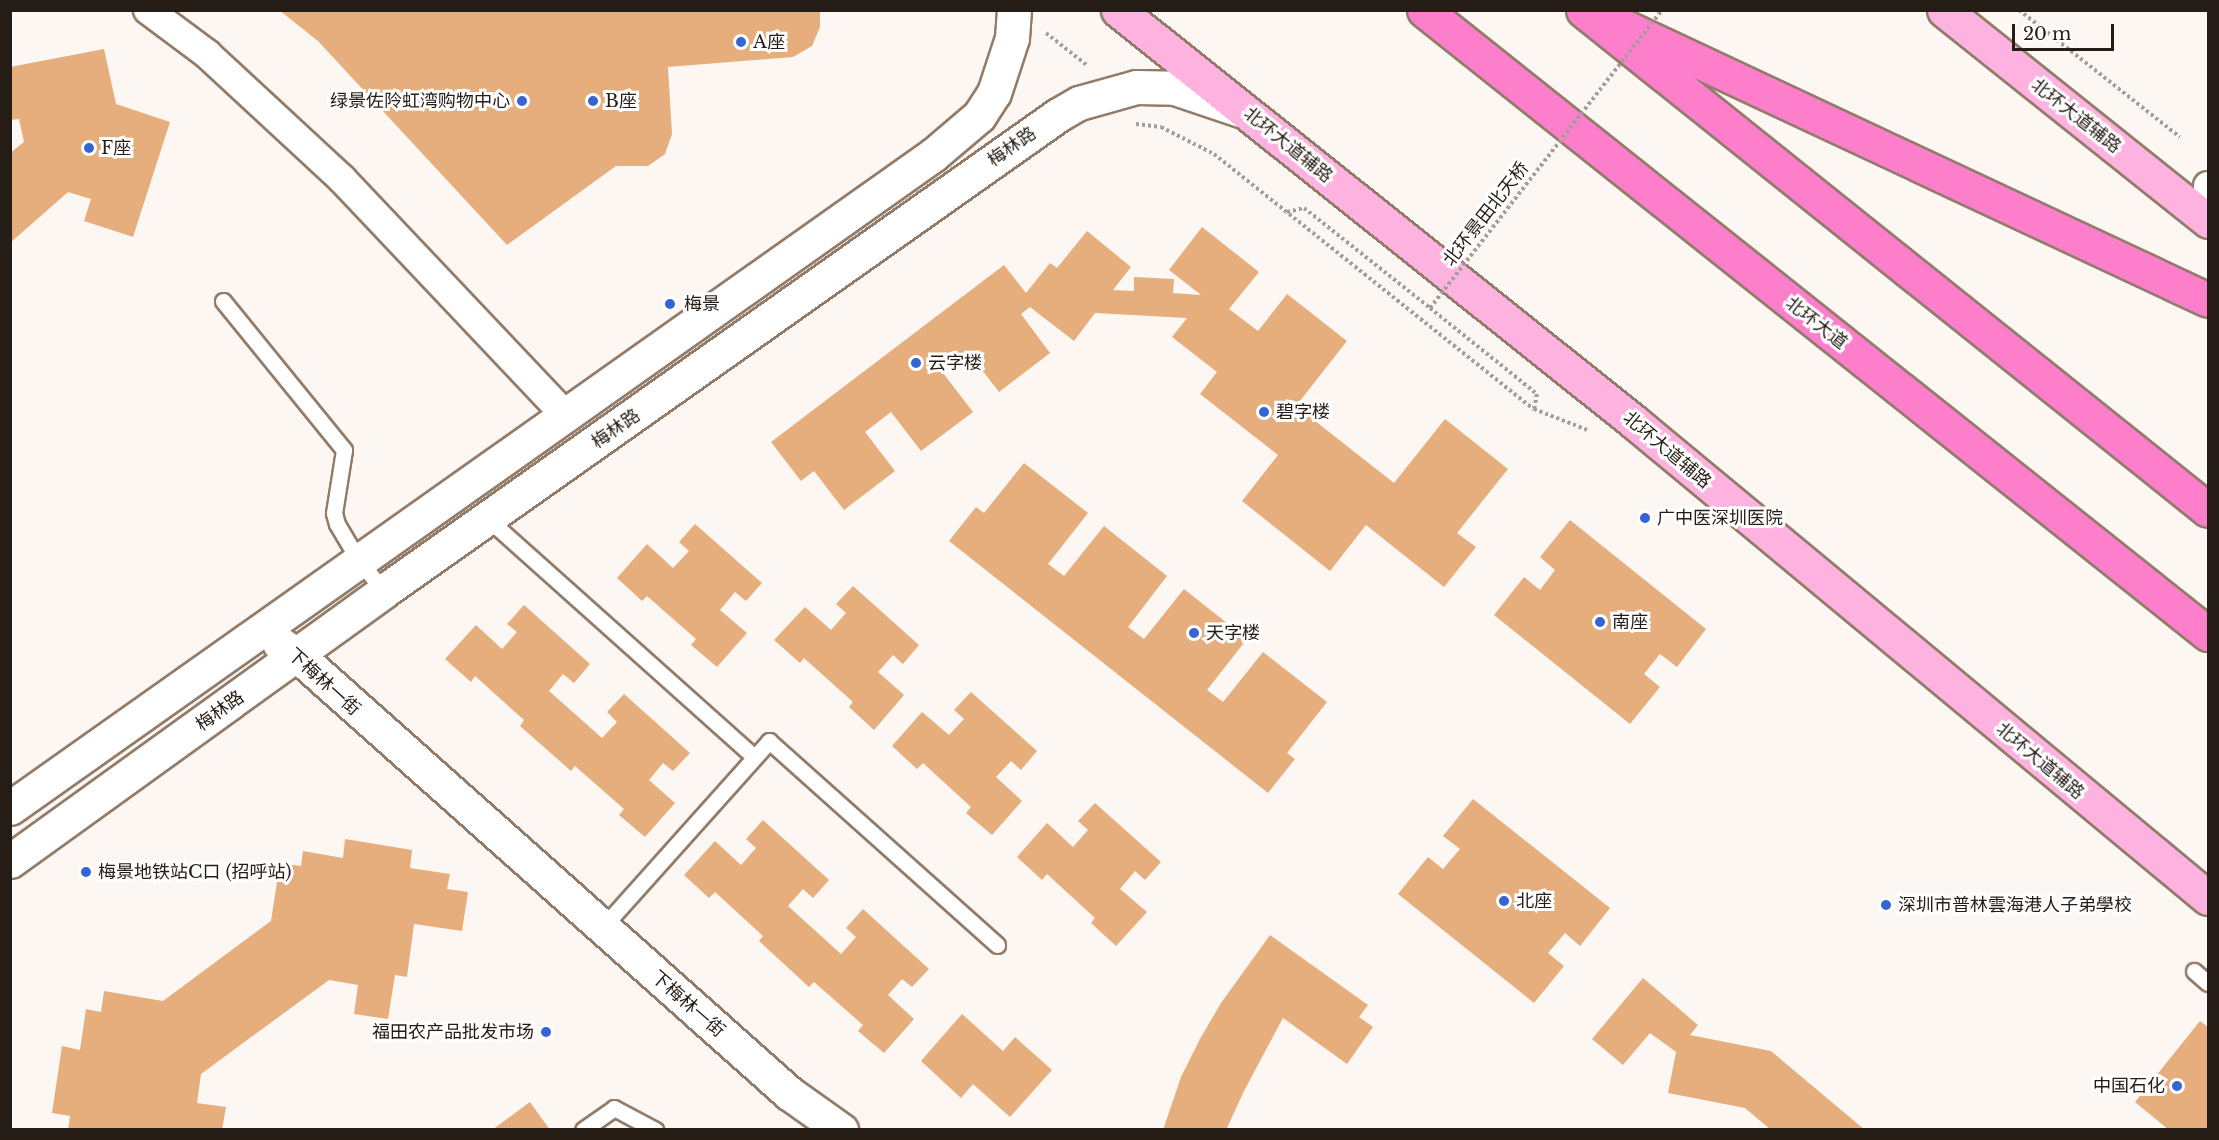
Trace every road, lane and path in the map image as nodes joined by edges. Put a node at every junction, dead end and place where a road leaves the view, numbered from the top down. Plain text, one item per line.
1 (148, 10) edge
2 (1118, 10) edge
3 (1424, 10) edge
4 (1583, 10) edge
5 (1590, 10) edge
6 (1662, 10) edge
7 (1944, 10) edge
8 (2019, 10) edge
9 (1026, 19) edge
10 (1088, 66) dead end
11 (1250, 115) junction
12 (1128, 123) dead end
13 (2180, 137) dead end
14 (1287, 212) junction
15 (2208, 221) edge
16 (2208, 300) edge
17 (223, 301) dead end
18 (1430, 308) junction
19 (1534, 409) junction
20 (567, 417) junction
21 (1595, 437) dead end
22 (2208, 510) edge
23 (488, 519) junction
24 (359, 561) junction
25 (384, 591) junction
26 (260, 630) junction
27 (2208, 634) edge
28 (290, 660) junction
29 (754, 757) junction
30 (10, 808) edge
31 (10, 861) edge
32 (2208, 898) edge
33 (602, 928) junction
34 (997, 945) dead end
35 (2194, 971) dead end
36 (2208, 983) edge
37 (583, 1130) edge
38 (655, 1130) edge
39 (813, 1130) edge
40 (841, 1130) edge

1 - 20 street
2 - 11 main road, 北环大道辅路
3 - 27 highway, 北环大道
4 - 22 highway
5 - 16 highway
6 - 18 path, 北环景田北天桥, bridge
7 - 15 main road, 北环大道辅路
8 - 13 path
9 - 10 path
9 - 20 main road
11 - 23 main road, 梅林路
11 - 32 main road, 北环大道辅路
12 - 14 path
14 - 18 path
14 - 19 path
17 - 24 lane
18 - 19 path
19 - 21 path
20 - 24 main road
23 - 25 main road, 梅林路
23 - 29 lane
24 - 25 lane
24 - 26 main road
25 - 28 main road, 梅林路
26 - 28 main road, 下梅林一街
26 - 30 main road
28 - 31 main road, 梅林路
28 - 33 main road, 下梅林一街
28 - 39 main road, 下梅林一街
29 - 33 lane
29 - 34 lane
33 - 40 main road, 下梅林一街
35 - 36 lane
37 - 38 lane

